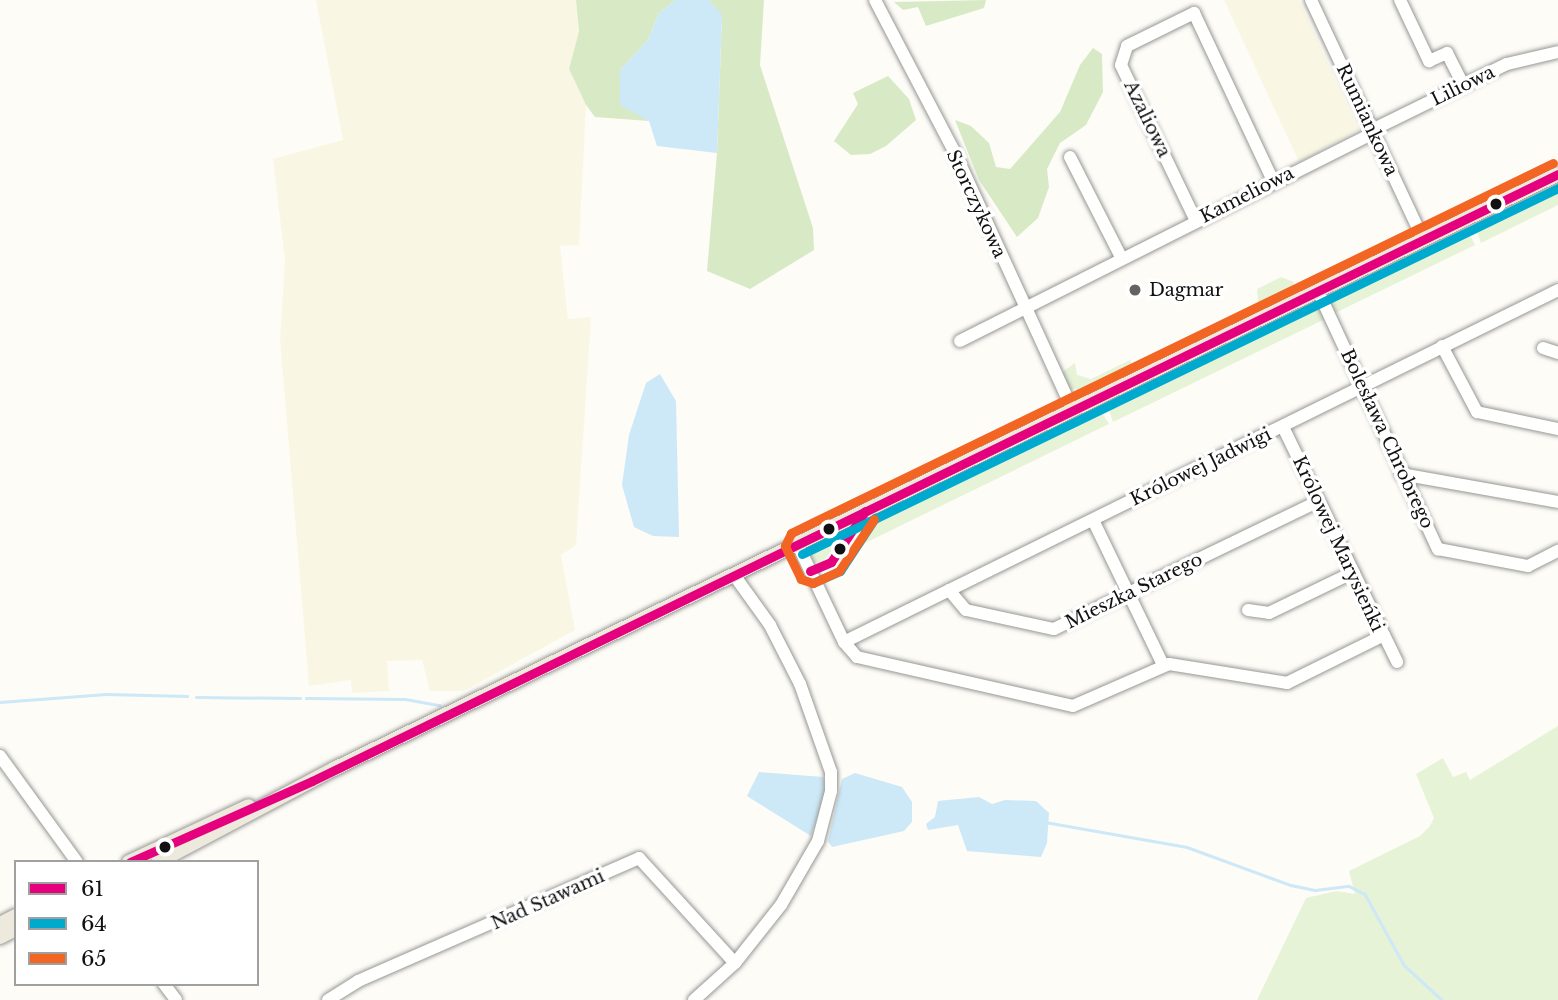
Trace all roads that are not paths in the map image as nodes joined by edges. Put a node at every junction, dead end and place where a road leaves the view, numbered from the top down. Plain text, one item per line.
1 (875, 0) edge
2 (1311, 0) edge
3 (1400, 0) edge
4 (1558, 52) edge
5 (1464, 86) junction
6 (1372, 132) junction
7 (1070, 156) dead end
8 (1558, 174) edge
9 (1273, 181) junction
10 (1196, 220) junction
11 (1423, 239) junction
12 (1122, 258) junction
13 (1558, 290) edge
14 (1318, 291) junction
15 (1025, 307) junction
16 (960, 341) dead end
17 (1442, 346) junction
18 (1543, 348) dead end
19 (1558, 352) edge
20 (1362, 385) junction
21 (1073, 410) junction
22 (1283, 427) junction
23 (1558, 429) edge
24 (1401, 474) junction
25 (1319, 501) junction
26 (1558, 502) edge
27 (1093, 520) junction
28 (797, 544) junction
29 (1558, 551) edge
30 (1353, 572) junction
31 (734, 575) junction
32 (949, 590) junction
33 (1129, 593) junction
34 (1248, 610) dead end
35 (1384, 635) junction
36 (844, 642) junction
37 (1397, 662) dead end
38 (1163, 665) junction
39 (0, 756) edge
40 (286, 793) junction
41 (77, 860) edge
42 (134, 860) edge
43 (162, 860) edge
44 (735, 964) junction
45 (328, 1000) edge
46 (694, 1000) edge

1 - 15 street, Storczykowa
2 - 6 street, Rumiankowa
3 - 5 street
4 - 5 street, Liliowa
5 - 6 street, Liliowa
6 - 9 street, Kameliowa
6 - 11 street, Rumiankowa
7 - 12 street
8 - 11 main road
9 - 10 street, Kameliowa
9 - 10 street, Azaliowa
10 - 12 street, Kameliowa
11 - 14 main road
12 - 15 street, Kameliowa
13 - 17 street, Królowej Jadwigi
14 - 20 street, Bolesława Chrobrego
14 - 21 main road
15 - 16 street, Kameliowa
15 - 21 street, Storczykowa
17 - 20 street, Królowej Jadwigi
17 - 23 street
18 - 19 street
20 - 22 street, Królowej Jadwigi
20 - 24 street, Bolesława Chrobrego
21 - 28 main road
22 - 25 street, Królowej Marysieńki
22 - 27 street, Królowej Jadwigi
24 - 26 street
24 - 29 street, Bolesława Chrobrego
25 - 30 street, Królowej Marysieńki
25 - 33 street, Mieszka Starego
27 - 32 street, Królowej Jadwigi
27 - 33 street
28 - 31 main road
28 - 36 street
30 - 34 street
30 - 35 street, Królowej Marysieńki
31 - 40 main road
31 - 44 street
32 - 33 street, Mieszka Starego
32 - 36 street, Królowej Jadwigi
33 - 38 street
35 - 37 street
35 - 38 street, Królowej Marysieńki
36 - 38 street
39 - 41 street
40 - 42 main road
40 - 43 main road
44 - 45 street, Nad Stawami
44 - 46 street

